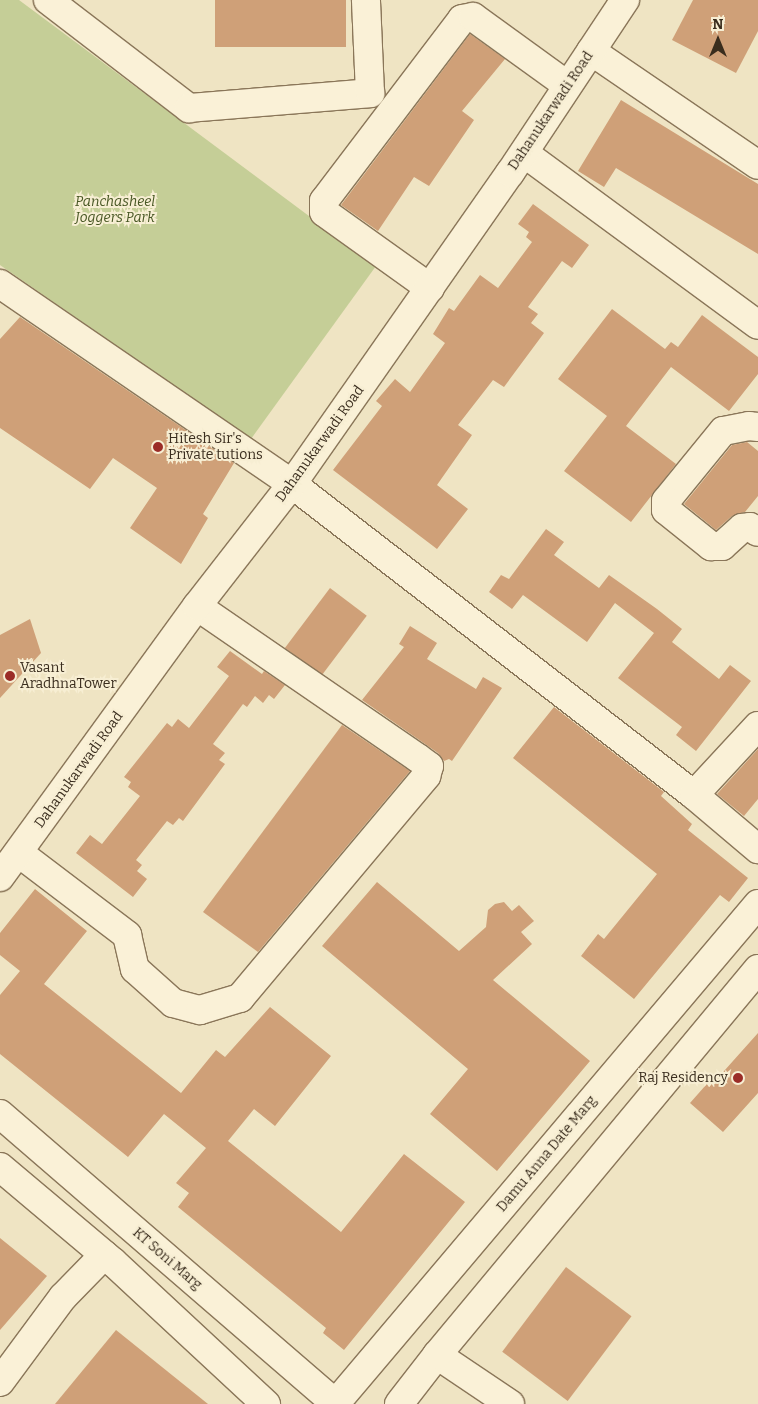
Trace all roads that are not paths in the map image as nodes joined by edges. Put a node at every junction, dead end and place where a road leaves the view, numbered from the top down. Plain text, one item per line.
1 (48, 0) edge
2 (366, 0) edge
3 (625, 0) edge
4 (591, 51) junction
5 (567, 85) junction
6 (524, 152) junction
7 (758, 165) edge
8 (0, 284) edge
9 (430, 288) junction
10 (758, 324) edge
11 (758, 427) edge
12 (292, 484) junction
13 (758, 532) edge
14 (198, 606) junction
15 (758, 726) edge
16 (694, 794) junction
17 (758, 849) edge
18 (20, 853) junction
19 (0, 877) edge
20 (758, 904) edge
21 (758, 969) edge
22 (0, 1114) edge
23 (0, 1167) edge
24 (104, 1254) junction
25 (437, 1355) junction
26 (0, 1382) edge
27 (266, 1404) edge
28 (336, 1404) edge
29 (399, 1404) edge
30 (510, 1404) edge

1 - 2 street
3 - 4 street, Dahanukarwadi Road
4 - 5 street, Dahanukarwadi Road
4 - 7 street
5 - 6 street, Dahanukarwadi Road
5 - 9 street
6 - 9 street, Dahanukarwadi Road
6 - 10 street
8 - 12 street
9 - 12 street, Dahanukarwadi Road
11 - 13 street
12 - 14 street, Dahanukarwadi Road
12 - 16 street
14 - 18 street, Dahanukarwadi Road
14 - 18 street
15 - 16 street
16 - 17 street
18 - 19 street, Dahanukarwadi Road
20 - 28 street, Damu Anna Date Marg
21 - 25 street
22 - 28 street, KT Soni Marg
23 - 24 street
24 - 26 street
24 - 27 street
25 - 29 street
25 - 30 street

